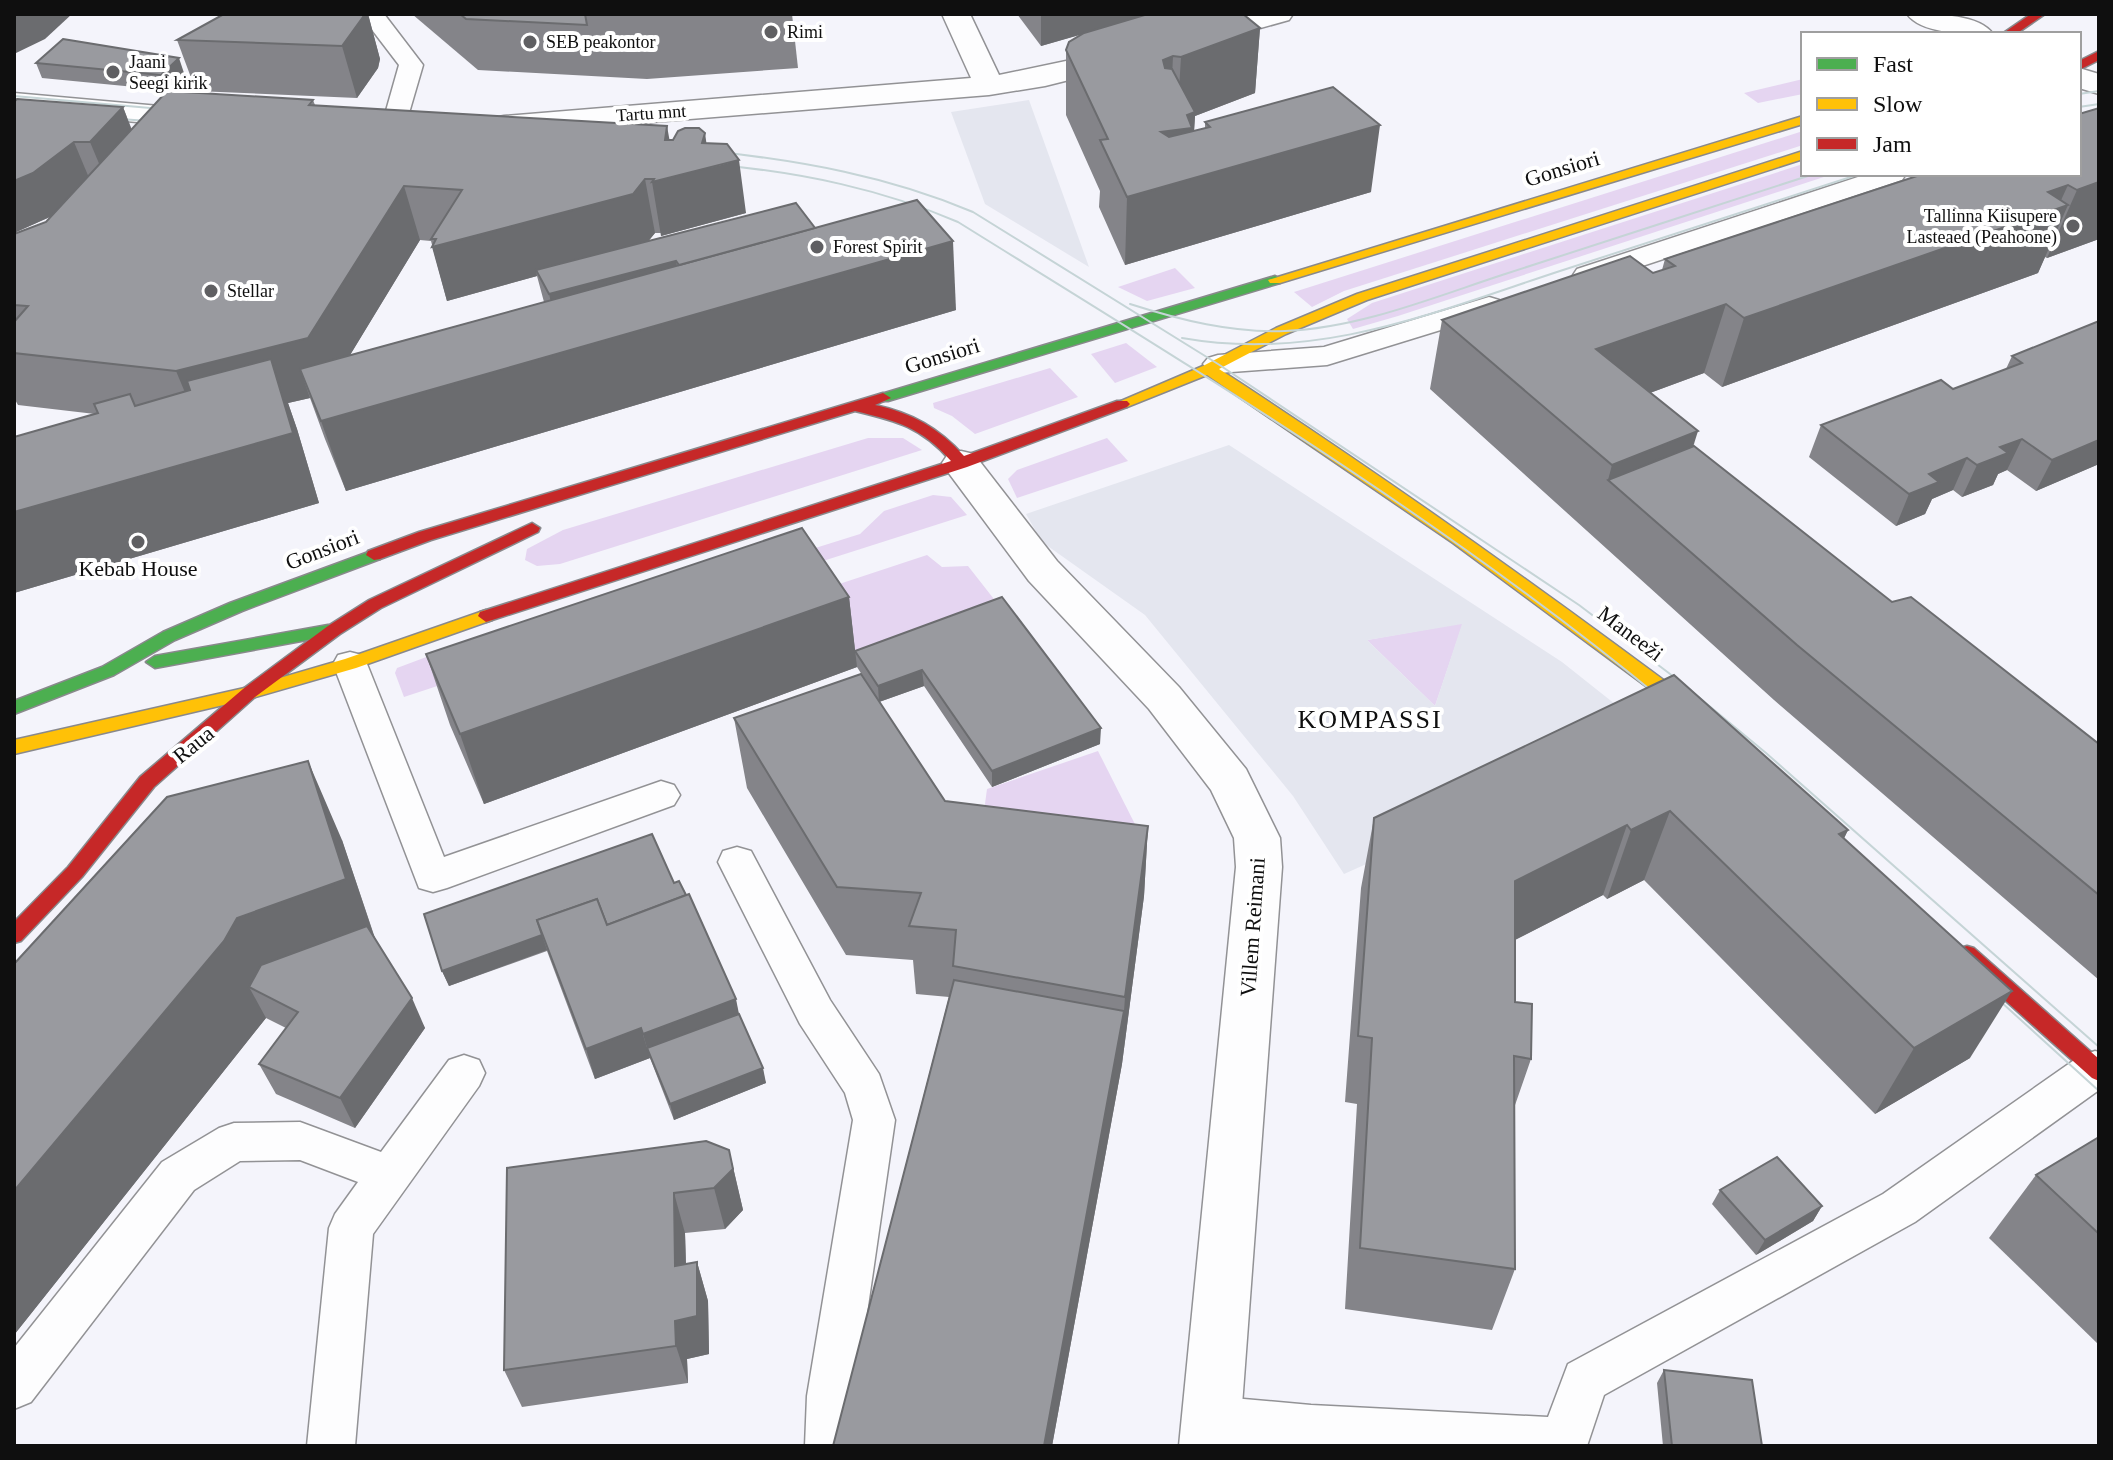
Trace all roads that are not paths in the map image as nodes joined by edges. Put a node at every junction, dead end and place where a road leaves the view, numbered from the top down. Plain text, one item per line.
1 (372, 14) edge
2 (956, 14) edge
3 (1279, 14) edge
4 (1921, 14) edge
5 (2039, 14) edge
6 (1973, 32) edge
7 (2011, 32) edge
8 (989, 86) junction
9 (14, 102) edge
10 (238, 121) edge
11 (1801, 121) edge
12 (479, 127) edge
13 (361, 130) edge
14 (406, 131) joint
15 (1801, 156) edge
16 (1887, 176) edge
17 (1567, 281) edge
18 (1510, 300) edge
19 (1213, 367) junction
20 (851, 408) junction
21 (961, 463) junction
22 (617, 478) junction
23 (523, 533) junction
24 (498, 564) dead end
25 (521, 582) dead end
26 (559, 591) junction
27 (439, 612) dead end
28 (379, 623) dead end
29 (334, 630) junction
30 (350, 664) junction
31 (108, 671) junction
32 (249, 693) junction
33 (291, 701) dead end
34 (14, 708) edge
35 (1716, 731) edge
36 (14, 747) edge
37 (661, 795) dead end
38 (143, 816) dead end
39 (737, 862) dead end
40 (75, 872) junction
41 (14, 935) edge
42 (1948, 937) edge
43 (2097, 1071) edge
44 (464, 1073) dead end
45 (389, 1174) junction
46 (14, 1386) edge
47 (1209, 1433) edge
48 (331, 1446) edge
49 (829, 1446) edge

1 - 14 lane
2 - 8 street
3 - 8 street, Tartu mnt
4 - 6 street
5 - 7 main road
8 - 12 street, Tartu mnt
9 - 10 street
11 - 20 main road, Gonsiori
13 - 14 street
15 - 19 main road
16 - 17 lane
18 - 19 lane
19 - 21 main road
19 - 35 main road, Maneeži
20 - 21 main road
20 - 22 main road, Gonsiori
21 - 26 main road
21 - 47 street, Villem Reimani
22 - 23 main road
22 - 31 main road, Gonsiori
23 - 24 main road
23 - 29 main road, Raua
25 - 26 main road
26 - 27 main road
26 - 30 main road
28 - 29 main road, Gonsiori
29 - 31 main road, Gonsiori
29 - 32 main road, Raua
30 - 32 main road
30 - 33 main road
30 - 37 lane
31 - 34 main road, Gonsiori
32 - 36 main road
32 - 40 main road, Raua
38 - 40 main road, Raua
39 - 49 lane
40 - 41 main road, Raua
42 - 43 main road
43 - 47 lane
44 - 45 lane
45 - 46 lane
45 - 48 lane

